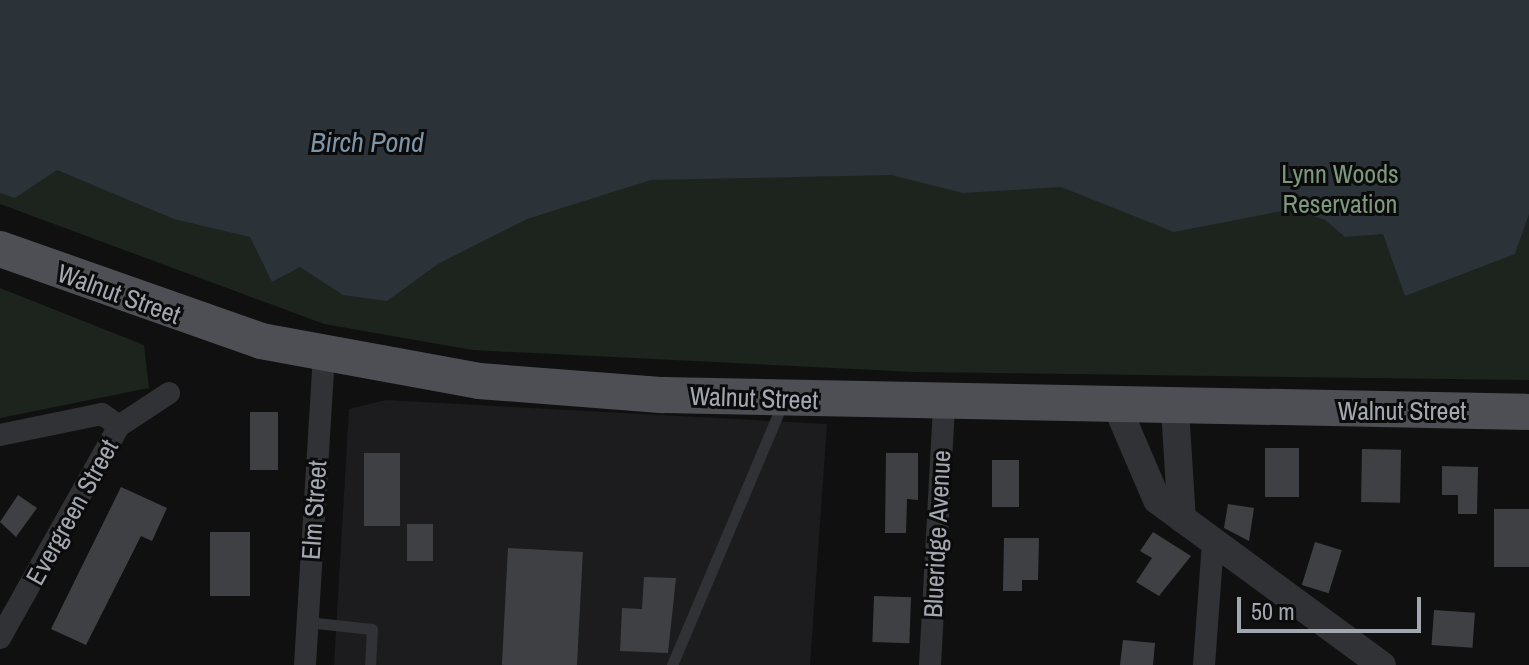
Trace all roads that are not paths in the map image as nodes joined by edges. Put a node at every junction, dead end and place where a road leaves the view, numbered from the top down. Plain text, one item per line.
1 (0, 249) edge
2 (324, 355) junction
3 (169, 393) dead end
4 (785, 398) junction
5 (944, 403) junction
6 (1118, 409) junction
7 (1175, 409) junction
8 (1529, 412) edge
9 (119, 426) junction
10 (0, 435) edge
11 (1182, 519) junction
12 (1213, 541) junction
13 (307, 622) junction
14 (0, 638) edge
15 (301, 659) edge
16 (370, 665) edge
17 (672, 665) edge
18 (930, 665) edge
19 (1204, 665) edge
20 (1382, 665) edge

1 - 2 main road, Walnut Street
2 - 4 main road, Walnut Street
2 - 13 street, Elm Street
3 - 9 street
4 - 5 main road, Walnut Street
4 - 17 lane
5 - 6 main road, Walnut Street
5 - 18 street, Blueridge Avenue
6 - 7 main road, Walnut Street
6 - 11 street
7 - 8 main road, Walnut Street
7 - 11 street
9 - 10 street
9 - 14 street, Evergreen Street
11 - 12 street
12 - 19 street
12 - 20 street
13 - 15 street, Elm Street
13 - 16 lane

